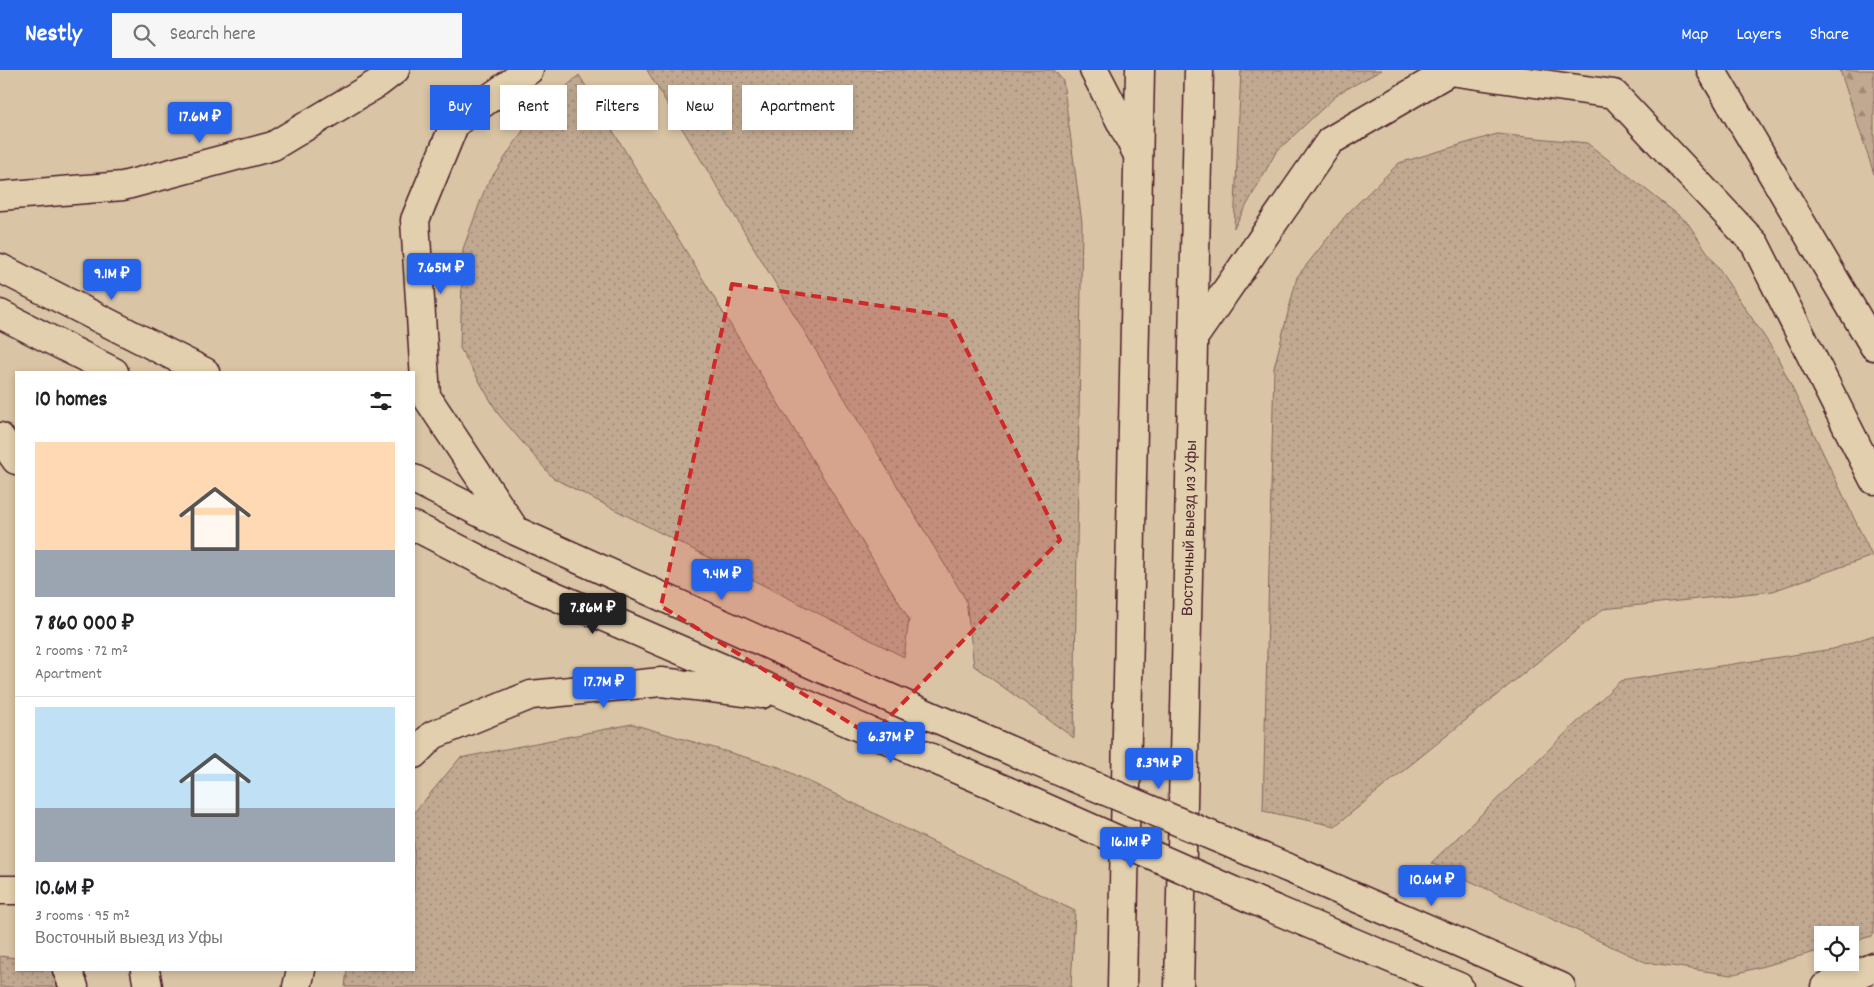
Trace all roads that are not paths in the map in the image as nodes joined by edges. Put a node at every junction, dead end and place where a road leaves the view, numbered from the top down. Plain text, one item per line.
1 (395, 70) edge
2 (529, 70) edge
3 (1094, 70) edge
4 (1140, 70) edge
5 (1200, 70) edge
6 (1711, 70) edge
7 (1138, 155) junction
8 (0, 196) edge
9 (0, 268) edge
10 (0, 314) edge
11 (1194, 337) junction
12 (1874, 346) edge
13 (112, 371) edge
14 (203, 371) edge
15 (0, 438) edge
16 (15, 459) edge
17 (415, 480) edge
18 (1874, 480) edge
19 (415, 527) edge
20 (516, 531) junction
21 (795, 698) junction
22 (415, 753) edge
23 (0, 890) edge
24 (15, 890) edge
25 (1874, 967) edge
26 (68, 971) edge
27 (145, 971) edge
28 (301, 971) edge
29 (74, 987) edge
30 (148, 987) edge
31 (297, 987) edge
32 (1122, 987) edge
33 (1180, 987) edge
34 (1459, 987) edge
35 (1561, 987) edge
36 (1825, 987) edge

1 - 8 street
2 - 20 street
3 - 7 street
4 - 7 street
5 - 11 street, Восточный выезд из Уфы
6 - 12 street
7 - 32 street
9 - 14 street
10 - 13 street
11 - 18 street
11 - 33 street, Восточный выезд из Уфы
15 - 16 street
17 - 20 street
19 - 21 street
20 - 35 street, bridge
21 - 22 street
21 - 34 street, bridge
23 - 24 street
25 - 36 street
26 - 29 street
27 - 30 street
28 - 31 street

